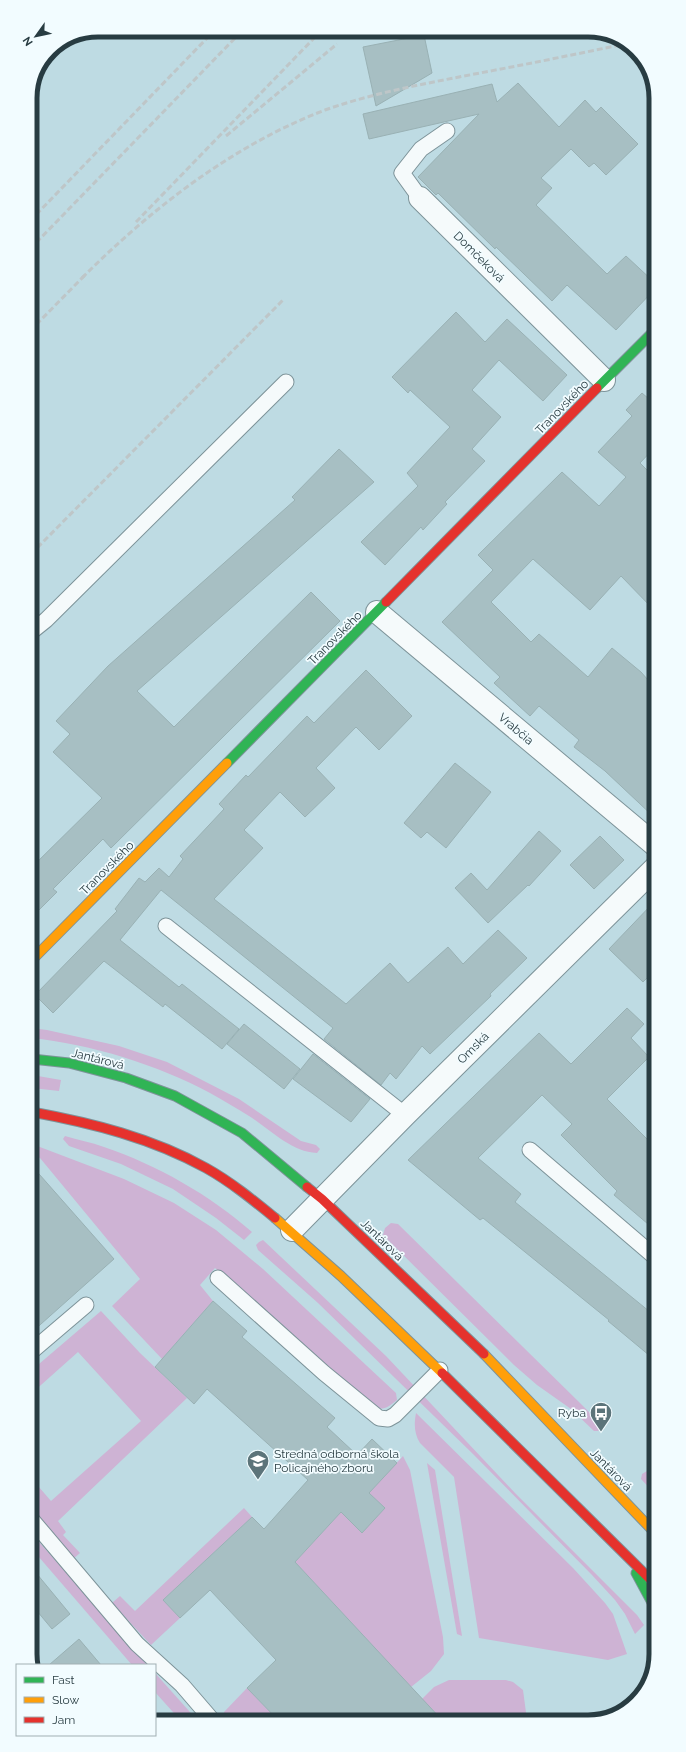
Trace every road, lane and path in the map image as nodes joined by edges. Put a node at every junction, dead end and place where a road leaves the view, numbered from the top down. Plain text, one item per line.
1 (447, 131) dead end
2 (420, 198) joint
3 (649, 335) edge
4 (604, 380) junction
5 (286, 382) dead end
6 (377, 612) junction
7 (37, 627) edge
8 (649, 840) edge
9 (649, 874) edge
10 (166, 926) dead end
11 (37, 955) edge
12 (37, 1060) edge
13 (37, 1113) edge
14 (405, 1115) junction
15 (530, 1150) dead end
16 (322, 1199) junction
17 (292, 1230) junction
18 (649, 1252) edge
19 (218, 1278) dead end
20 (86, 1305) dead end
21 (37, 1347) edge
22 (440, 1370) junction
23 (37, 1526) edge
24 (649, 1527) edge
25 (619, 1547) junction
26 (649, 1578) edge
27 (649, 1597) edge
28 (208, 1715) edge

1 - 2 lane, Domčeková
2 - 4 street, Domčeková
3 - 4 street, Tranovského
4 - 6 street, Tranovského
5 - 7 lane
6 - 8 street, Vrabčia
6 - 11 street, Tranovského
9 - 14 street, Omská
10 - 14 lane
12 - 16 street, Jantárová
13 - 17 street
14 - 16 street, Omská
15 - 18 lane
16 - 17 street, Omská
16 - 24 street, Jantárová
17 - 22 street
19 - 22 lane
20 - 21 lane
22 - 25 street
23 - 28 lane
25 - 26 street
25 - 27 street

